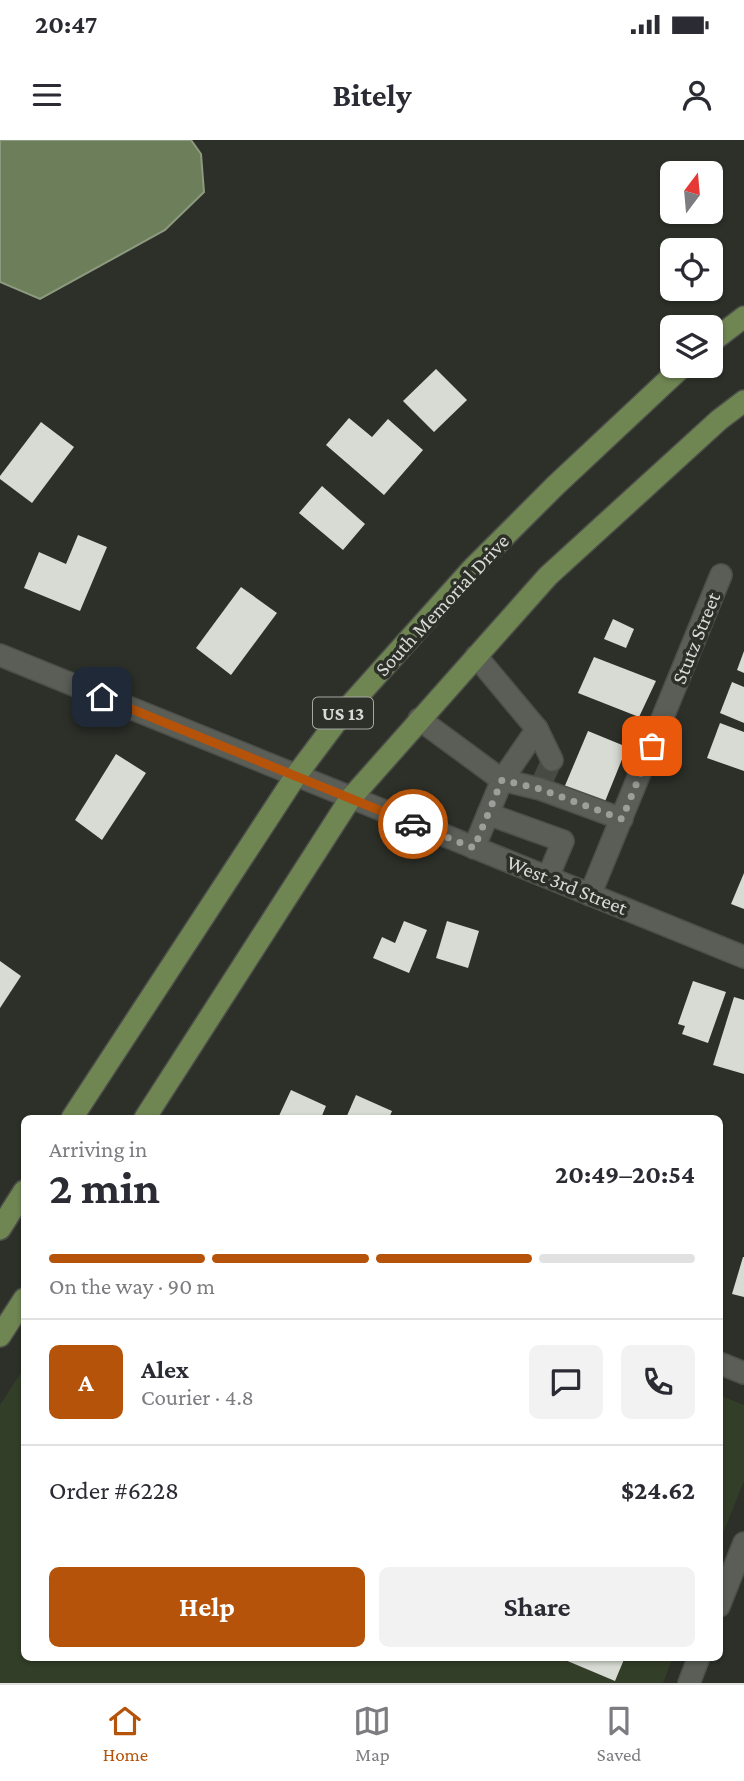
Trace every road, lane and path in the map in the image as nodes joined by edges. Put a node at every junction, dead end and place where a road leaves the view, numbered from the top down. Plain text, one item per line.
1 (744, 317) edge
2 (723, 332) edge
3 (670, 378) edge
4 (744, 401) edge
5 (721, 575) dead end
6 (0, 655) edge
7 (476, 656) junction
8 (419, 719) junction
9 (537, 729) junction
10 (552, 760) dead end
11 (295, 777) junction
12 (502, 780) junction
13 (350, 799) junction
14 (488, 814) junction
15 (622, 819) junction
16 (474, 848) junction
17 (548, 877) junction
18 (590, 895) junction
19 (744, 957) edge
20 (74, 1115) edge
21 (147, 1115) edge
22 (21, 1196) edge
23 (0, 1229) edge
24 (21, 1304) edge
25 (0, 1336) edge
26 (723, 1365) edge
27 (744, 1373) edge
28 (744, 1543) edge
29 (723, 1596) edge
30 (697, 1661) edge
31 (689, 1683) edge

1 - 2 main road
3 - 11 main road, South Memorial Drive / US 13
4 - 7 main road, US 13
5 - 15 street, Stutz Street
6 - 11 street, West 3rd Street
7 - 8 main road, US 13
7 - 9 street
8 - 12 street
8 - 13 main road, US 13
9 - 10 street
9 - 12 street
11 - 13 street, West 3rd Street
11 - 20 main road, South Memorial Drive / US 13
12 - 14 street
12 - 15 street
13 - 16 street, West 3rd Street
13 - 21 main road, US 13
14 - 16 street
14 - 17 street
15 - 18 street, Stutz Street
16 - 17 street, West 3rd Street
17 - 18 street, West 3rd Street
18 - 19 street, West 3rd Street
22 - 23 main road
24 - 25 main road
26 - 27 street
28 - 29 street
30 - 31 street

